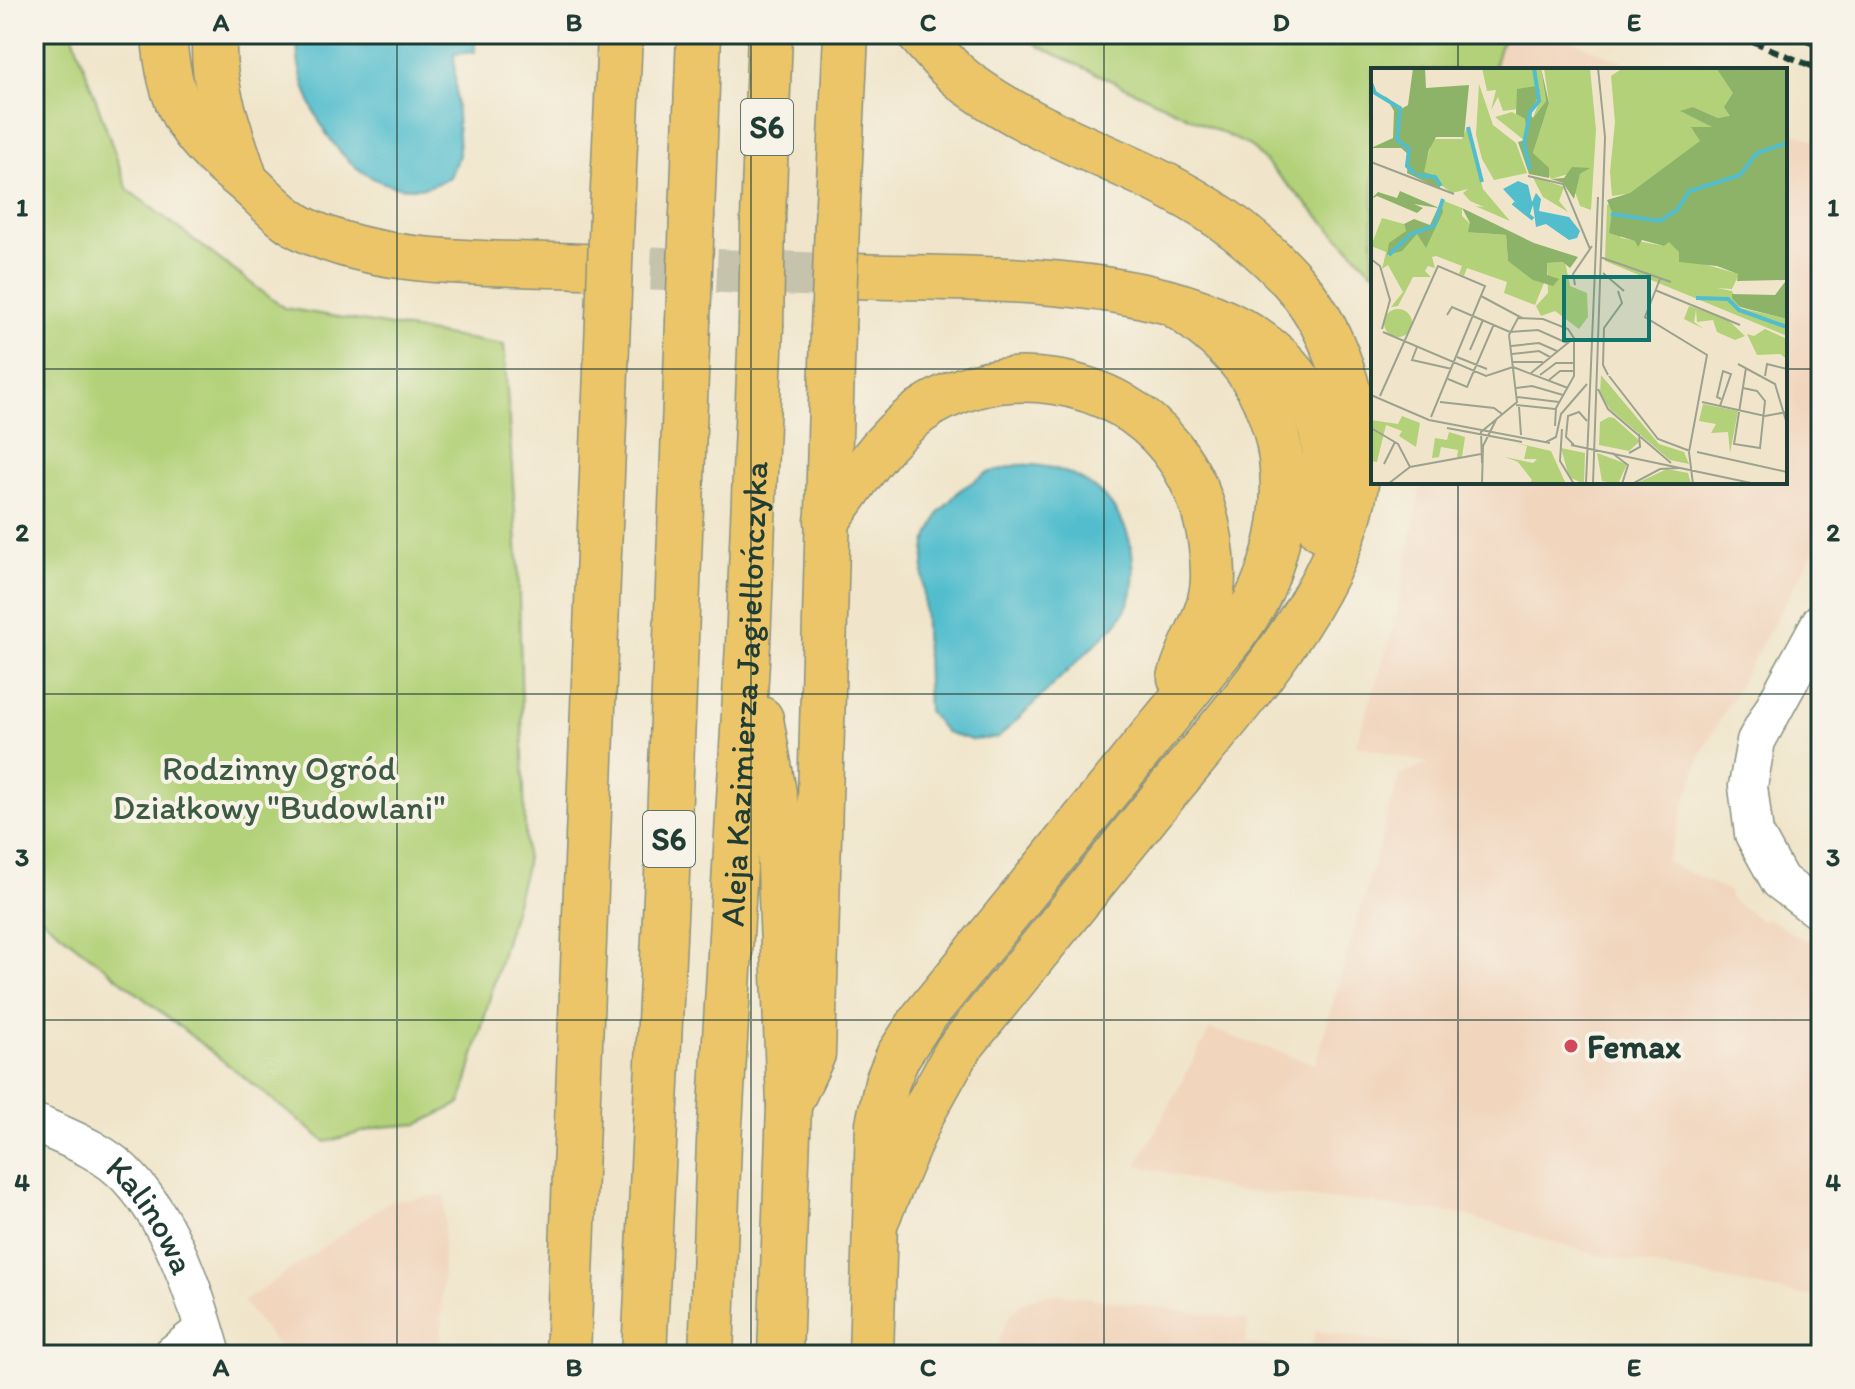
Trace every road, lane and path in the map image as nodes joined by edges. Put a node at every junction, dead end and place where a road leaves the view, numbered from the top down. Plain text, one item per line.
1 (164, 34) edge
2 (215, 34) edge
3 (699, 34) edge
4 (770, 34) edge
5 (846, 34) edge
6 (919, 34) edge
7 (616, 43) edge
8 (246, 181) junction
9 (585, 266) tunnel mouth
10 (856, 276) tunnel mouth
11 (1172, 303) junction
12 (827, 521) junction
13 (1304, 612) junction
14 (1821, 622) edge
15 (748, 644) junction
16 (1177, 705) junction
17 (1821, 912) edge
18 (789, 1105) junction
19 (34, 1123) edge
20 (877, 1219) junction
21 (208, 1342) edge
22 (172, 1355) edge
23 (568, 1355) edge
24 (644, 1355) edge
25 (711, 1355) edge
26 (780, 1355) edge
27 (871, 1355) edge

1 - 8 highway
2 - 8 highway
3 - 24 highway, Aleja Kazimierza Jagiellończyka / S6, bridge
4 - 15 highway, Aleja Kazimierza Jagiellończyka / S6, bridge
5 - 12 highway, bridge
6 - 13 highway
7 - 23 highway, bridge
8 - 9 highway
10 - 11 highway
11 - 13 highway
11 - 16 highway
12 - 16 highway
12 - 18 highway
13 - 20 highway
14 - 17 street
15 - 18 highway
15 - 25 highway, Aleja Kazimierza Jagiellończyka / S6
16 - 20 highway
18 - 26 highway
19 - 21 street, Kalinowa
20 - 27 highway
21 - 22 street

